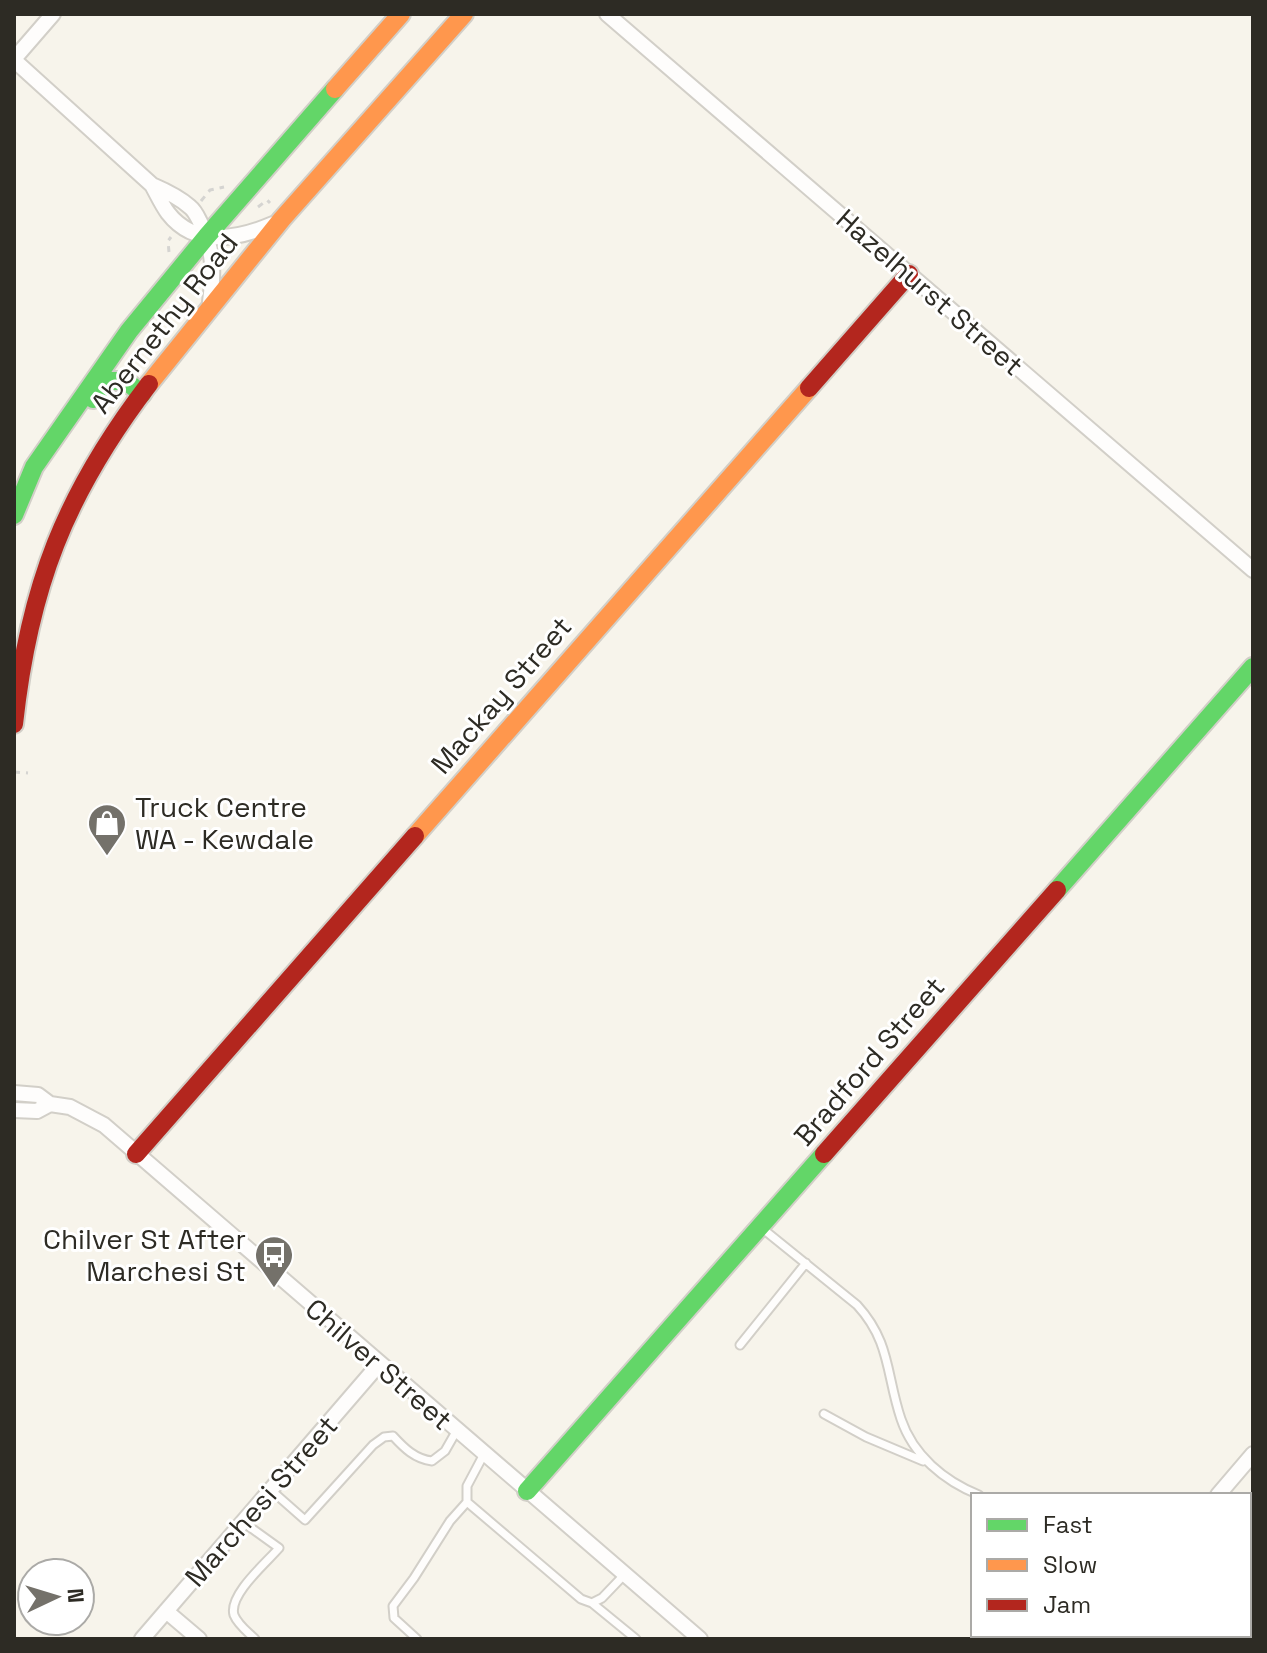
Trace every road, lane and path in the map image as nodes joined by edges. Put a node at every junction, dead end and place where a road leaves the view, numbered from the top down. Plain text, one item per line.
1 (53, 14) edge
2 (401, 14) edge
3 (464, 14) edge
4 (607, 14) edge
5 (14, 60) edge
6 (152, 185) junction
7 (243, 195) junction
8 (283, 218) junction
9 (207, 236) junction
10 (909, 274) junction
11 (209, 308) junction
12 (142, 394) junction
13 (71, 415) junction
14 (14, 515) edge
15 (1253, 570) edge
16 (1253, 667) edge
17 (14, 724) edge
18 (14, 772) edge
19 (28, 773) dead end
20 (14, 1093) edge
21 (50, 1104) junction
22 (14, 1110) edge
23 (136, 1154) junction
24 (760, 1227) junction
25 (806, 1263) junction
26 (740, 1345) dead end
27 (380, 1363) junction
28 (824, 1414) dead end
29 (457, 1430) junction
30 (484, 1454) junction
31 (1253, 1454) edge
32 (926, 1462) junction
33 (271, 1490) junction
34 (527, 1491) junction
35 (975, 1493) edge
36 (1220, 1493) edge
37 (467, 1502) junction
38 (243, 1522) junction
39 (625, 1574) junction
40 (592, 1603) junction
41 (166, 1611) junction
42 (142, 1639) edge
43 (199, 1639) edge
44 (255, 1639) edge
45 (417, 1639) edge
46 (636, 1639) edge
47 (700, 1639) edge

1 - 5 street
2 - 7 street, Abernethy Road
3 - 8 street, Abernethy Road
4 - 10 street, Hazelhurst Street
5 - 6 street
6 - 9 street
6 - 9 street
7 - 8 path
7 - 9 street, Abernethy Road
8 - 9 street
8 - 11 street, Abernethy Road
9 - 11 street
9 - 13 street, Abernethy Road
10 - 15 street, Hazelhurst Street
10 - 23 street, Mackay Street
11 - 12 street, Abernethy Road
12 - 13 street
12 - 17 street, Abernethy Road
13 - 14 street, Abernethy Road
16 - 24 street, Bradford Street
18 - 19 path
20 - 21 street, Chilver Street
21 - 22 street, Chilver Street
21 - 23 street, Chilver Street
23 - 27 street, Chilver Street
24 - 25 lane
24 - 34 street, Bradford Street
25 - 26 lane
25 - 32 lane
27 - 29 street, Chilver Street
27 - 33 street, Marchesi Street
28 - 32 lane
29 - 30 street, Chilver Street
29 - 33 lane
30 - 34 street, Chilver Street
30 - 37 lane
31 - 36 street
32 - 35 lane
33 - 38 street, Marchesi Street
34 - 39 street, Chilver Street
37 - 40 lane
37 - 45 lane
38 - 41 street, Marchesi Street
38 - 44 lane
39 - 40 lane
39 - 47 street, Chilver Street
40 - 46 lane
41 - 42 street, Marchesi Street
41 - 43 street

